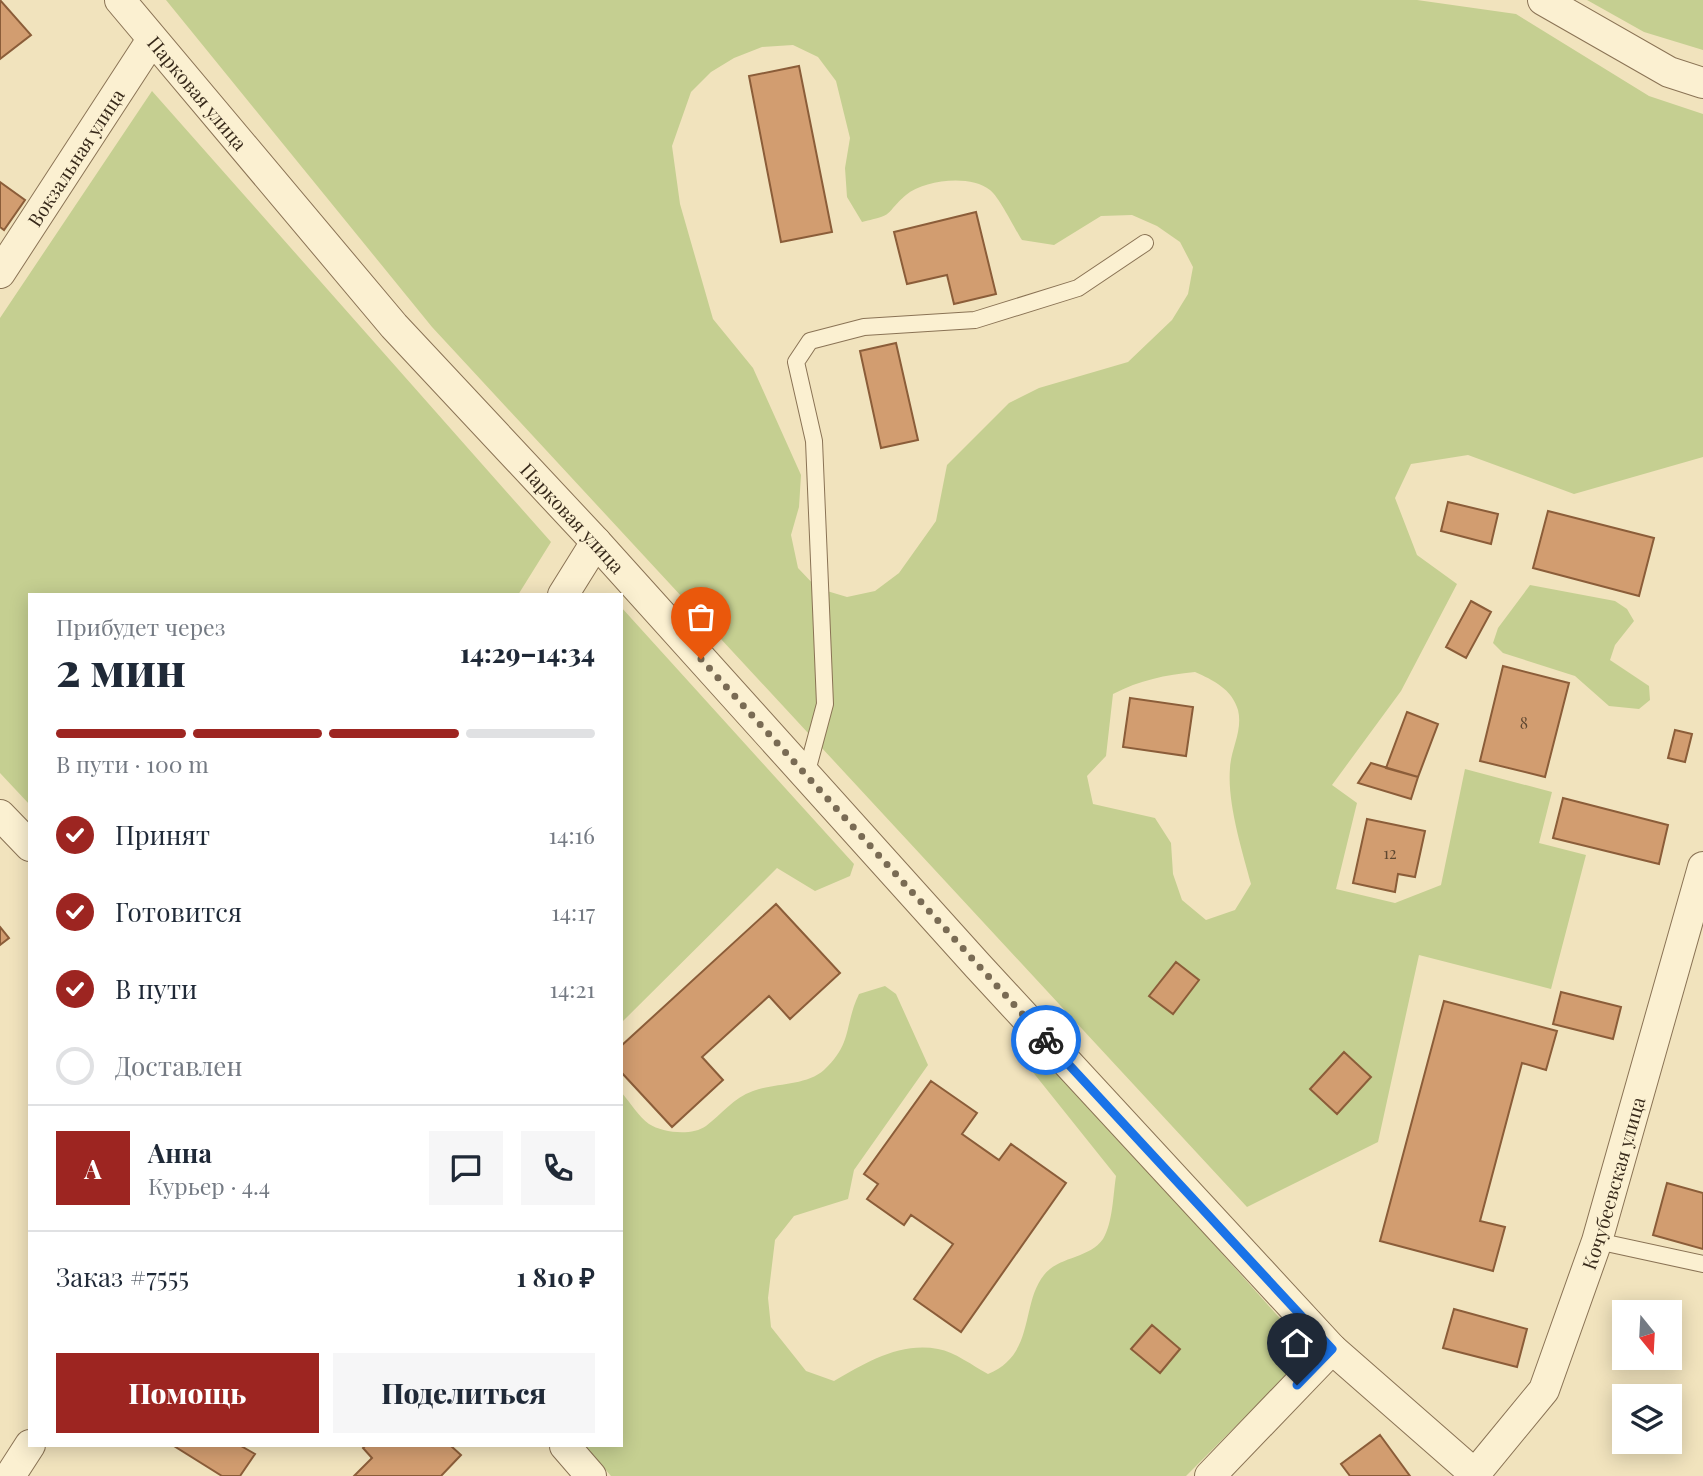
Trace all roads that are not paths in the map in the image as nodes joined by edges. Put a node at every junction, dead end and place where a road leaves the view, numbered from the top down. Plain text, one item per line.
1 (120, 0) edge
2 (1542, 0) edge
3 (151, 41) junction
4 (1703, 83) edge
5 (1145, 243) dead end
6 (0, 273) edge
7 (596, 542) junction
8 (564, 593) edge
9 (806, 775) junction
10 (0, 815) edge
11 (28, 844) edge
12 (1703, 867) edge
13 (1597, 1241) junction
14 (1703, 1264) edge
15 (1332, 1349) junction
16 (29, 1447) edge
17 (566, 1447) edge
18 (1476, 1475) edge
19 (9, 1476) edge
20 (592, 1476) edge
21 (1210, 1476) edge

1 - 3 street, Парковая улица
2 - 4 street
3 - 6 street, Вокзальная улица
3 - 7 street, Парковая улица
5 - 9 lane
7 - 8 street
7 - 9 street, Парковая улица
9 - 15 street, Парковая улица
10 - 11 street
12 - 13 street, Кочубеевская улица
13 - 14 lane
13 - 18 street, Кочубеевская улица
15 - 18 street, Парковая улица
15 - 21 street
16 - 19 street
17 - 20 street

